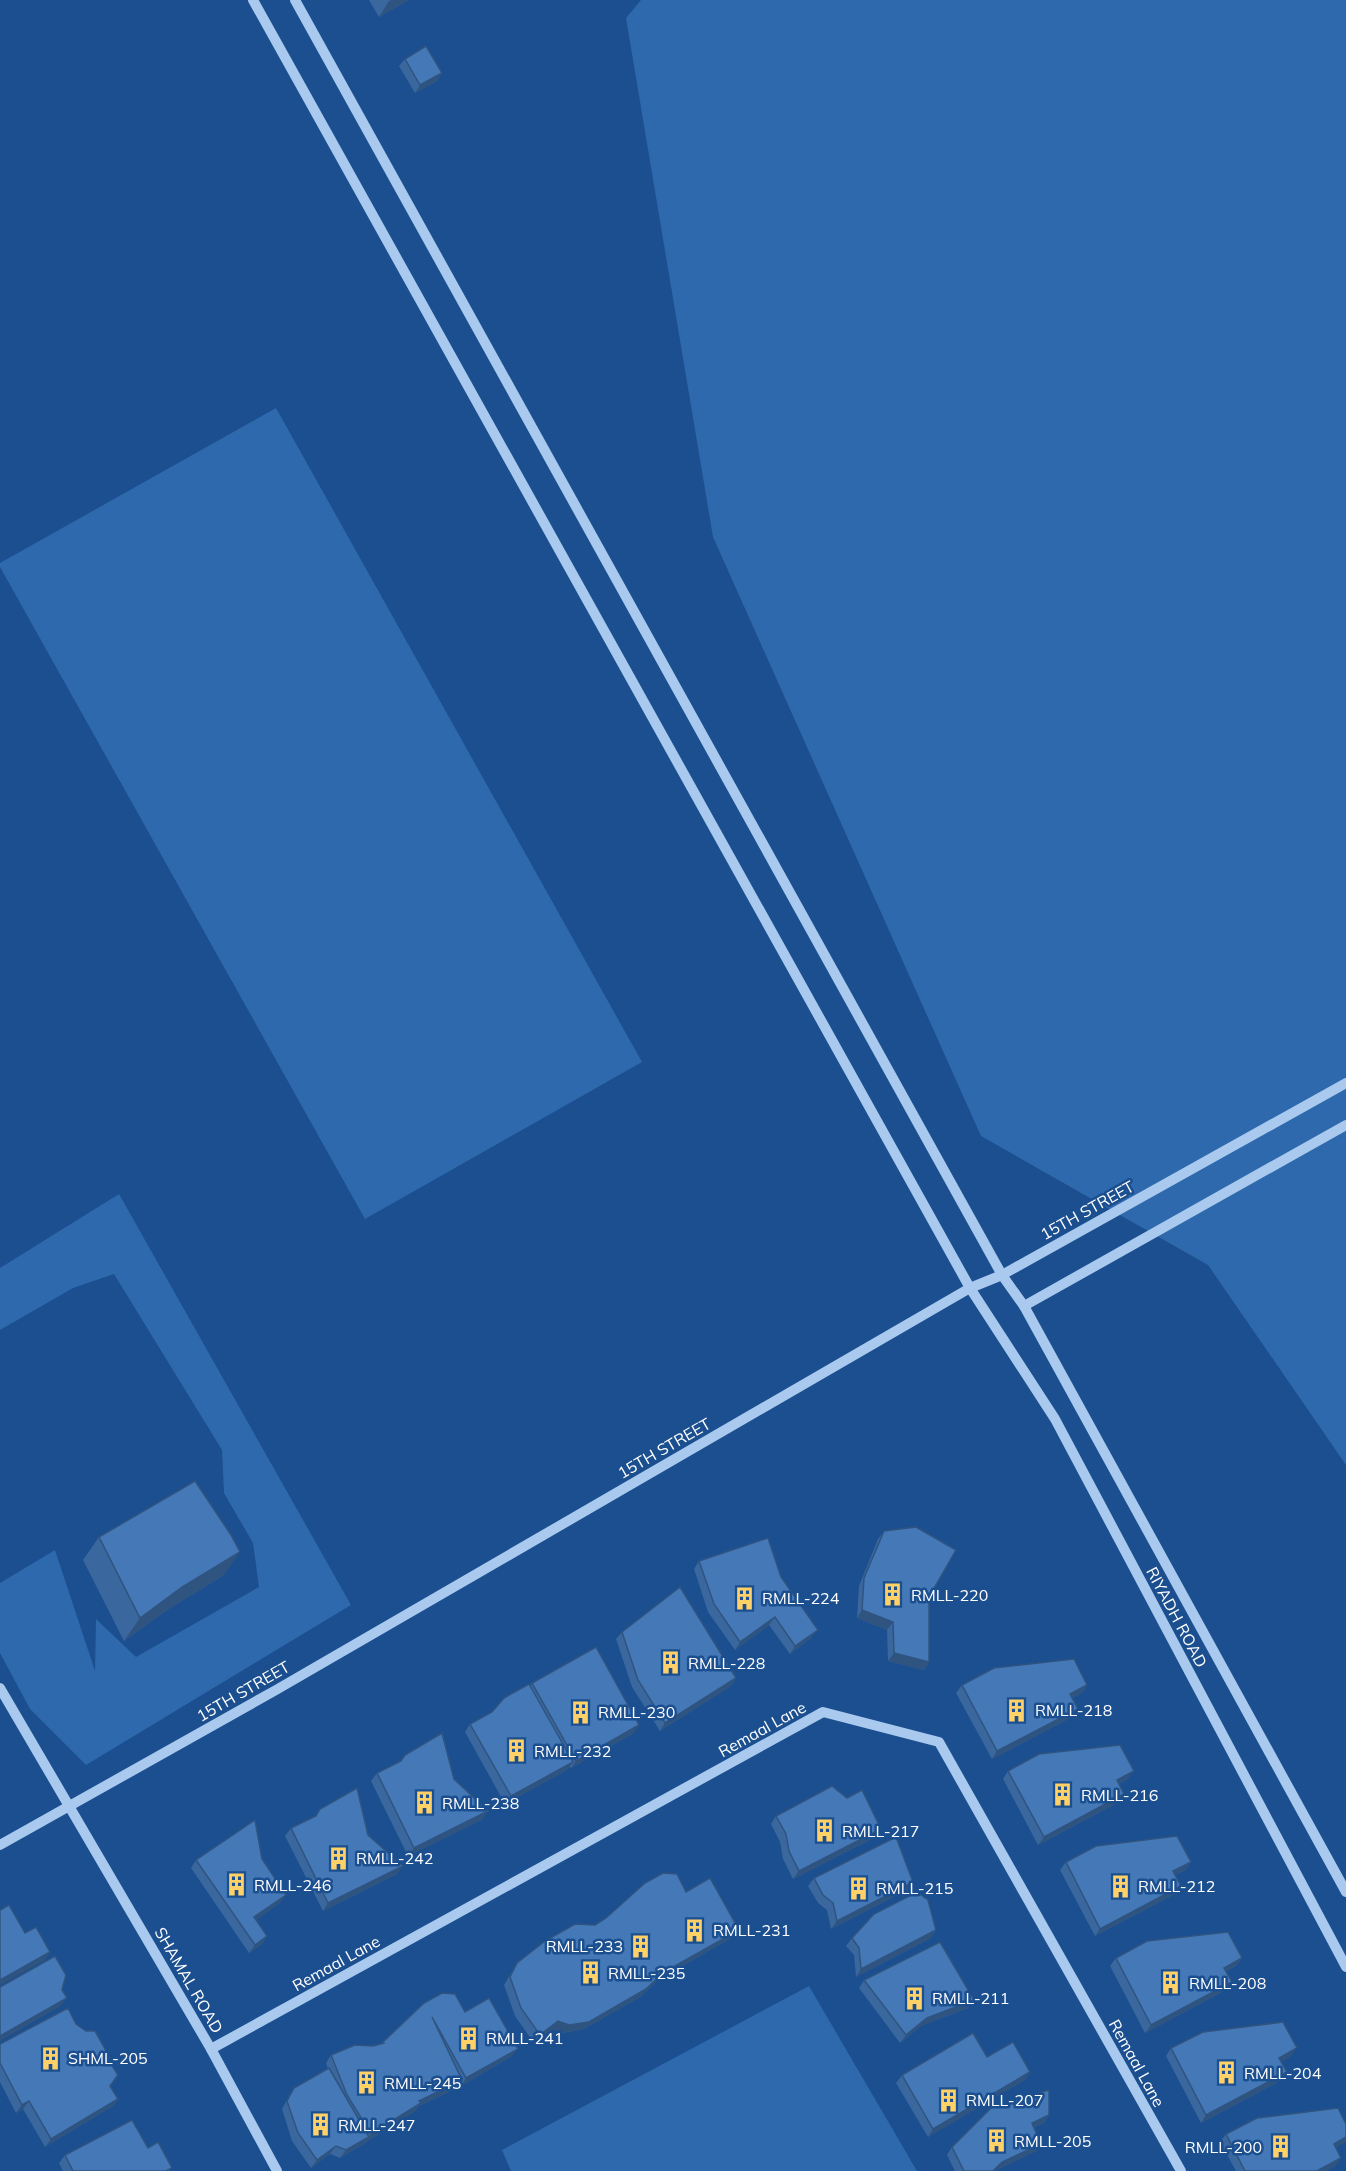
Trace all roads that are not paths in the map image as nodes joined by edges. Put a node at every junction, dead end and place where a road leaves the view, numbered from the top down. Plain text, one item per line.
1 (253, 0) edge
2 (300, 2) edge
3 (1346, 1083) edge
4 (1346, 1125) edge
5 (1002, 1275) junction
6 (970, 1288) junction
7 (1024, 1306) junction
8 (0, 1688) edge
9 (70, 1806) junction
10 (0, 1845) edge
11 (1346, 1892) edge
12 (1346, 1967) edge
13 (211, 2049) junction
14 (277, 2171) edge
15 (1181, 2171) edge

1 - 6 street, RIYADH ROAD
2 - 5 street, RIYADH ROAD
3 - 5 street, 15TH STREET
4 - 7 street
5 - 6 street, 15TH STREET
5 - 7 street, RIYADH ROAD
6 - 9 street, 15TH STREET
6 - 12 street, RIYADH ROAD
7 - 11 street, RIYADH ROAD
8 - 9 street, SHAMAL ROAD
9 - 10 street, 15TH STREET
9 - 13 street, SHAMAL ROAD
13 - 14 street, SHAMAL ROAD
13 - 15 street, Remaal Lane

